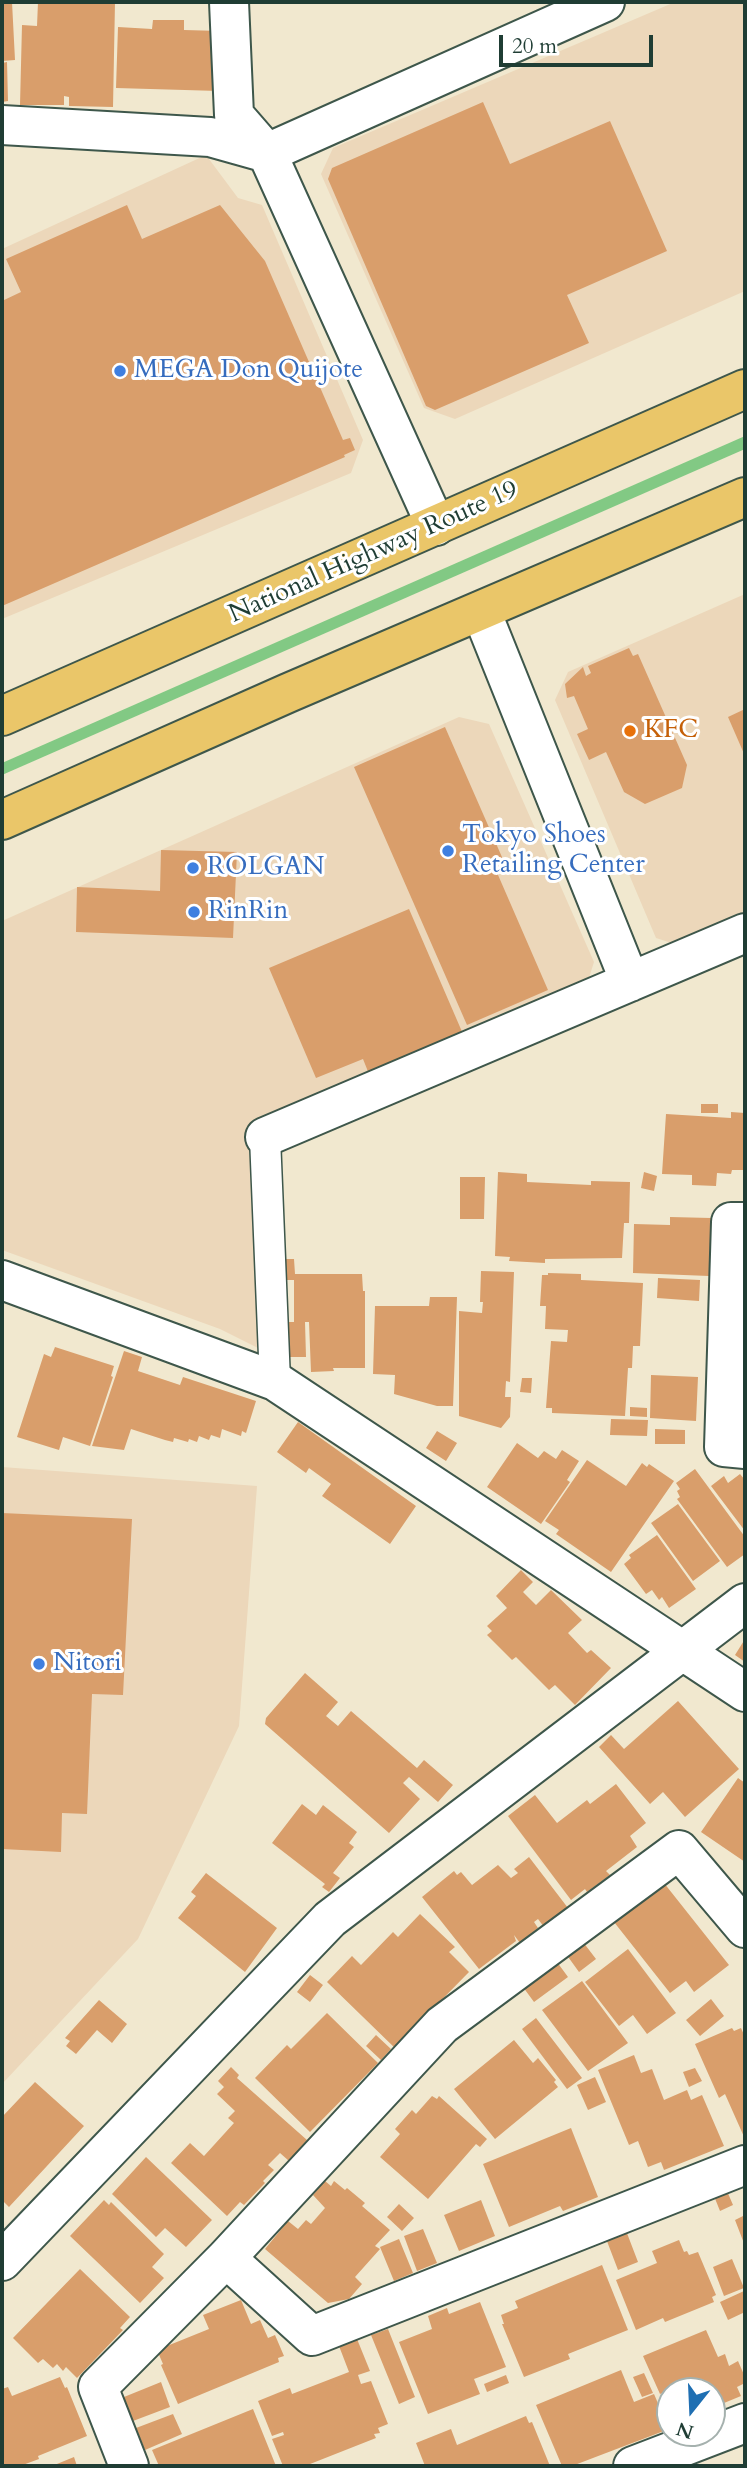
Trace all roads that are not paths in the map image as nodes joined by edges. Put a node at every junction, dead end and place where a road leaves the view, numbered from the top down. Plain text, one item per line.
1 (229, 2) edge
2 (590, 5) edge
3 (2, 125) edge
4 (267, 153) junction
5 (745, 389) edge
6 (745, 497) edge
7 (436, 526) junction
8 (481, 611) junction
9 (2, 716) edge
10 (2, 820) edge
11 (745, 933) edge
12 (630, 982) junction
13 (265, 1137) joint
14 (745, 1222) edge
15 (2, 1280) edge
16 (275, 1381) junction
17 (745, 1449) edge
18 (745, 1603) edge
19 (683, 1651) junction
20 (745, 1692) edge
21 (745, 1928) edge
22 (745, 2165) edge
23 (226, 2258) junction
24 (2, 2261) edge
25 (745, 2423) edge
26 (129, 2466) edge
27 (633, 2466) edge

1 - 4 street
2 - 4 street
3 - 4 street
4 - 7 street
5 - 7 highway, National Highway Route 19
6 - 8 highway
7 - 9 highway, National Highway Route 19
8 - 10 highway
8 - 12 street
11 - 12 street
12 - 13 street
13 - 16 street
14 - 17 street
15 - 16 street
16 - 19 street
18 - 19 street
19 - 20 street
19 - 24 street
21 - 23 street
22 - 23 street
23 - 26 street
25 - 27 street

